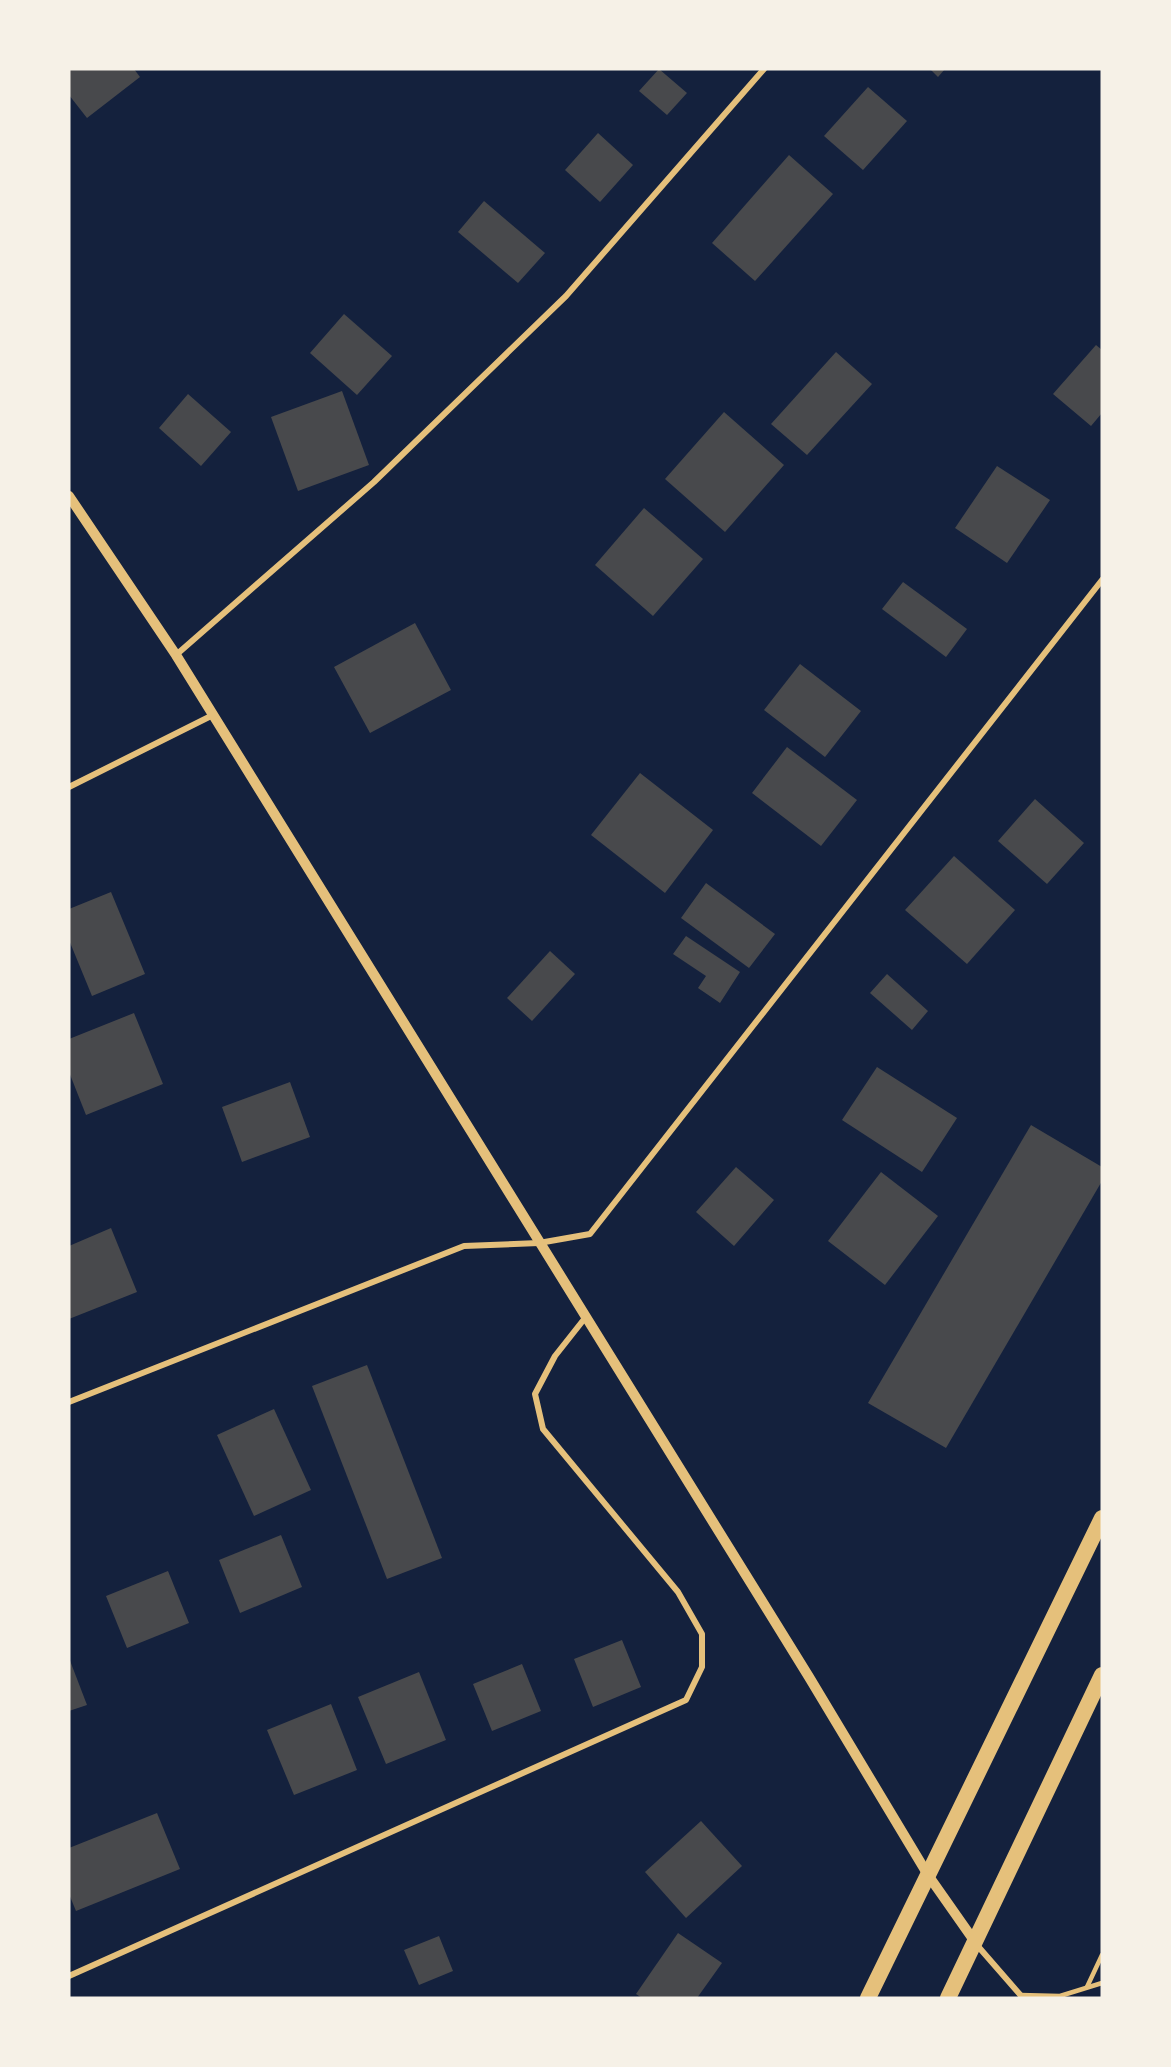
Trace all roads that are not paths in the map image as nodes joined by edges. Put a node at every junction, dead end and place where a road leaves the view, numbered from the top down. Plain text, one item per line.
1 (764, 69) edge
2 (69, 496) edge
3 (1102, 580) edge
4 (176, 655) junction
5 (213, 715) junction
6 (69, 787) edge
7 (539, 1243) junction
8 (585, 1318) junction
9 (69, 1402) edge
10 (1102, 1518) edge
11 (1102, 1675) edge
12 (928, 1875) junction
13 (975, 1942) junction
14 (1102, 1955) edge
15 (69, 1976) edge
16 (1102, 1983) edge
17 (1087, 1987) junction
18 (1021, 1996) edge
19 (868, 1998) edge
20 (948, 1998) edge

1 - 4 street
2 - 4 street
3 - 7 street
4 - 5 street
5 - 6 street
5 - 7 street
7 - 8 street
7 - 9 street
8 - 12 street
8 - 15 street
10 - 12 highway
11 - 13 highway
12 - 13 street
12 - 19 highway
13 - 18 street
13 - 20 highway
14 - 17 lane
16 - 17 lane
17 - 18 lane

